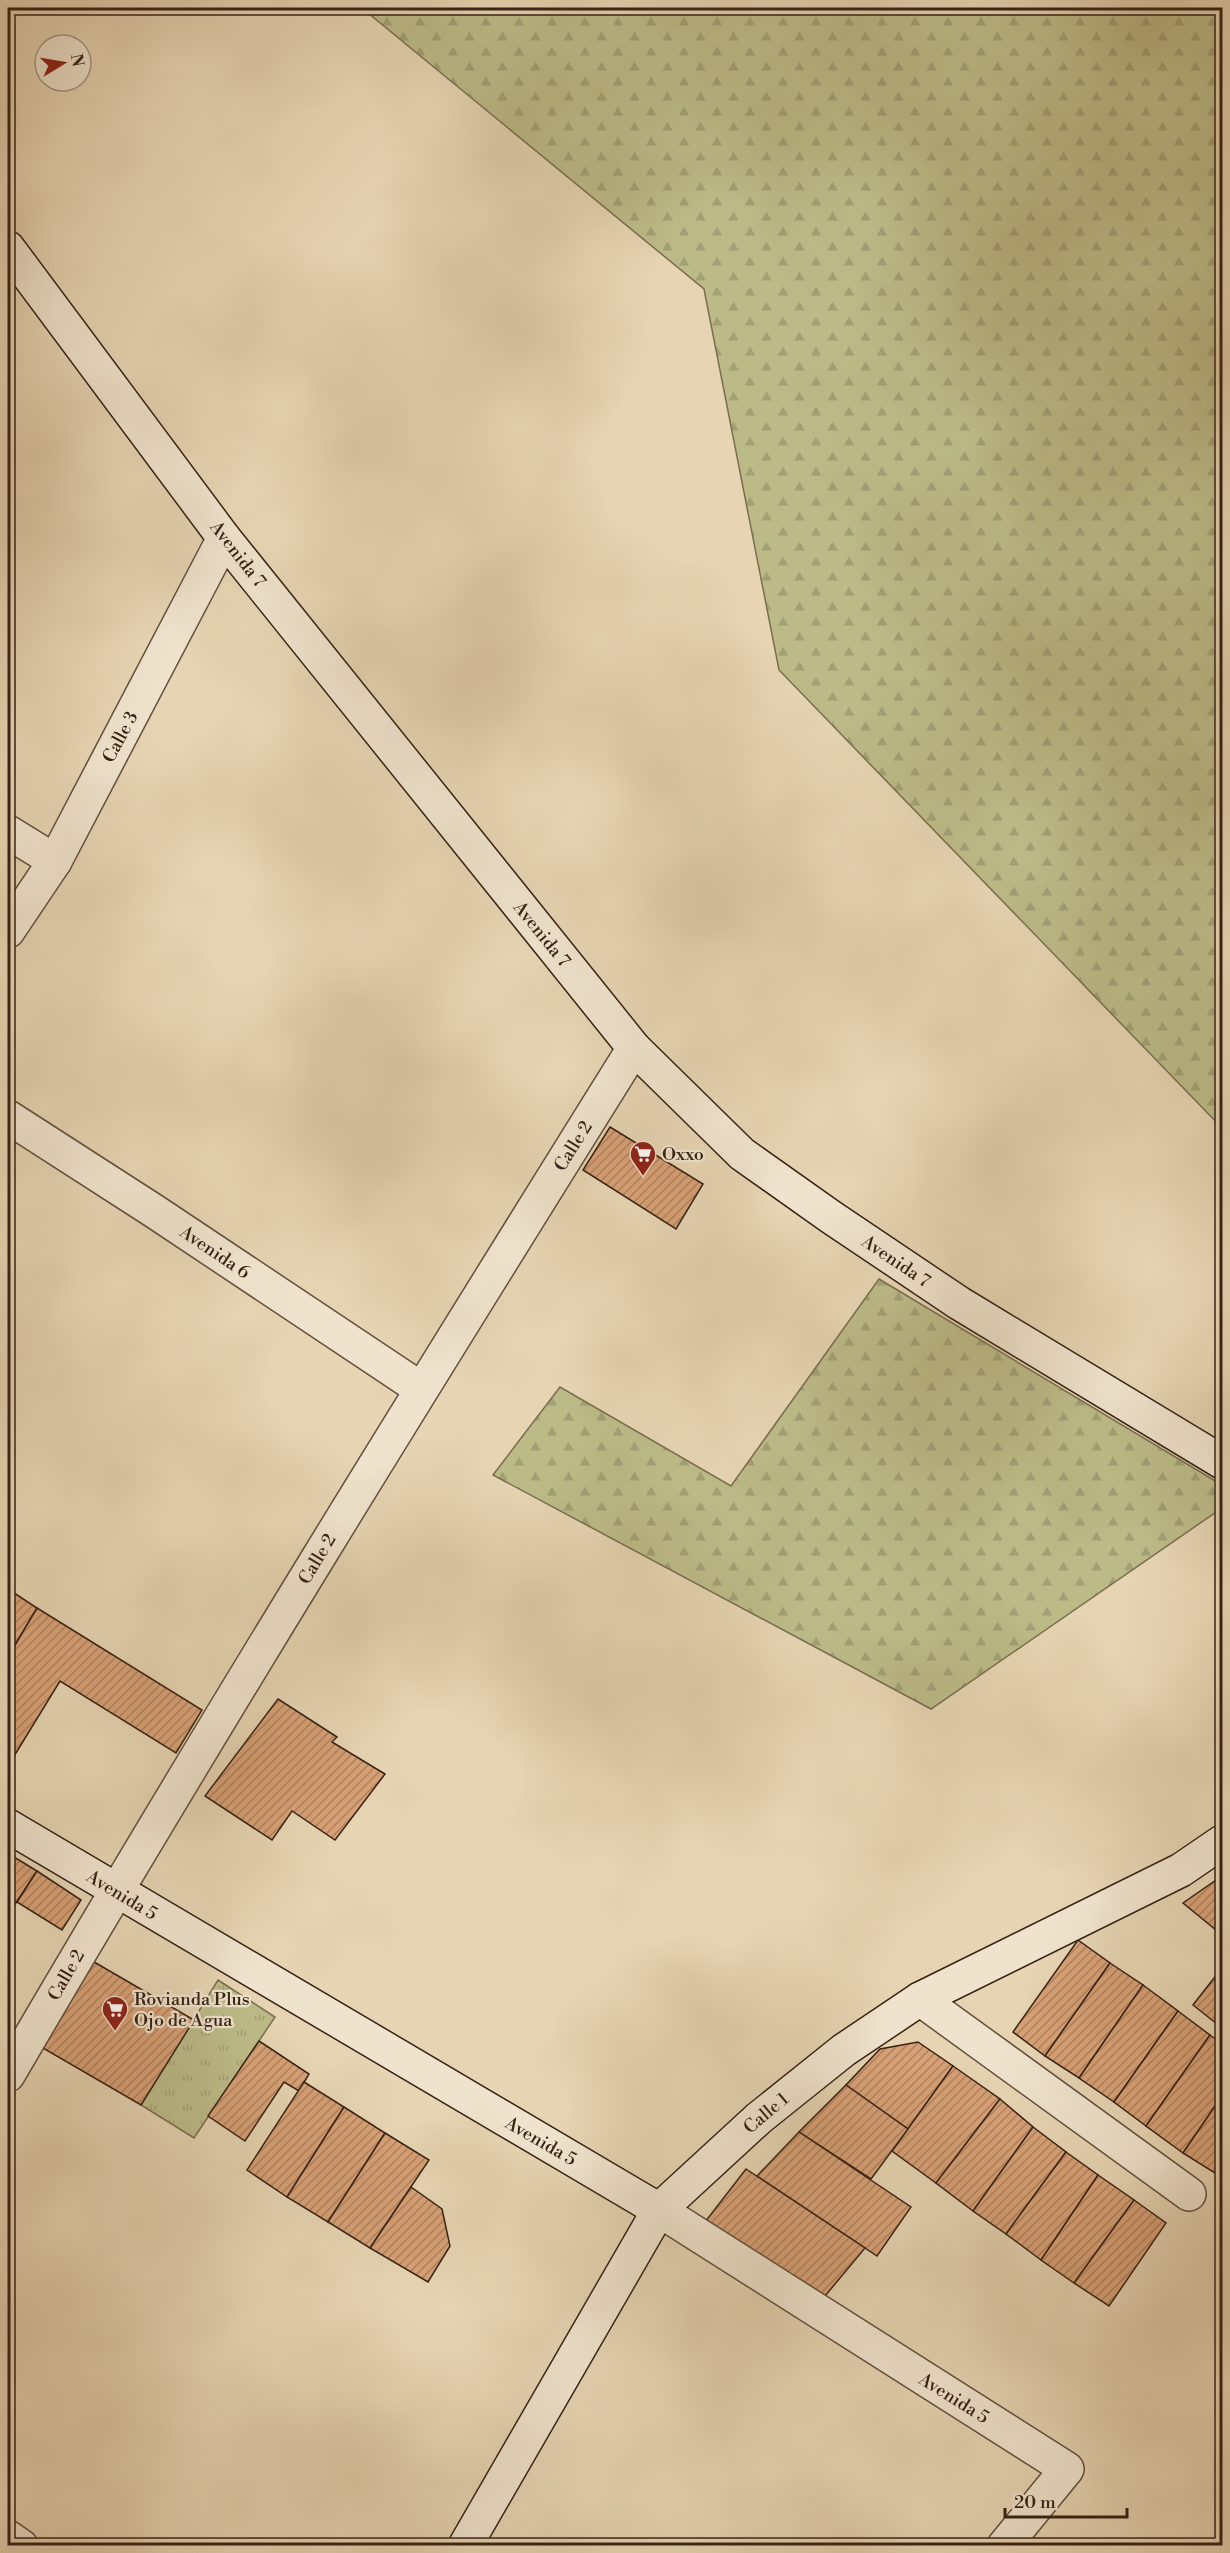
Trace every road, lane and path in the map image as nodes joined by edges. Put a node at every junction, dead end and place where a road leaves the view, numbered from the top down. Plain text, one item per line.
1 (8, 248) edge
2 (224, 538) junction
3 (8, 832) edge
4 (55, 861) junction
5 (8, 931) edge
6 (634, 1048) junction
7 (8, 1117) edge
8 (421, 1389) junction
9 (1222, 1462) edge
10 (8, 1826) edge
11 (1222, 1842) edge
12 (115, 1891) junction
13 (920, 2000) junction
14 (8, 2075) edge
15 (1189, 2194) dead end
16 (659, 2210) junction
17 (8, 2537) edge
18 (21, 2546) edge
19 (465, 2546) edge
20 (1004, 2546) edge

1 - 2 street, Avenida 7
2 - 4 street, Calle 3
2 - 6 street, Avenida 7
3 - 4 street
4 - 5 street, Calle 3
6 - 8 street, Calle 2
6 - 9 street, Avenida 7
7 - 8 street, Avenida 6
8 - 12 street, Calle 2
10 - 12 street, Avenida 5
11 - 13 street, Calle 1
12 - 14 street, Calle 2
12 - 16 street, Avenida 5
13 - 15 street
13 - 16 street, Calle 1
16 - 19 street, Calle 1
16 - 20 street, Avenida 5
17 - 18 street

